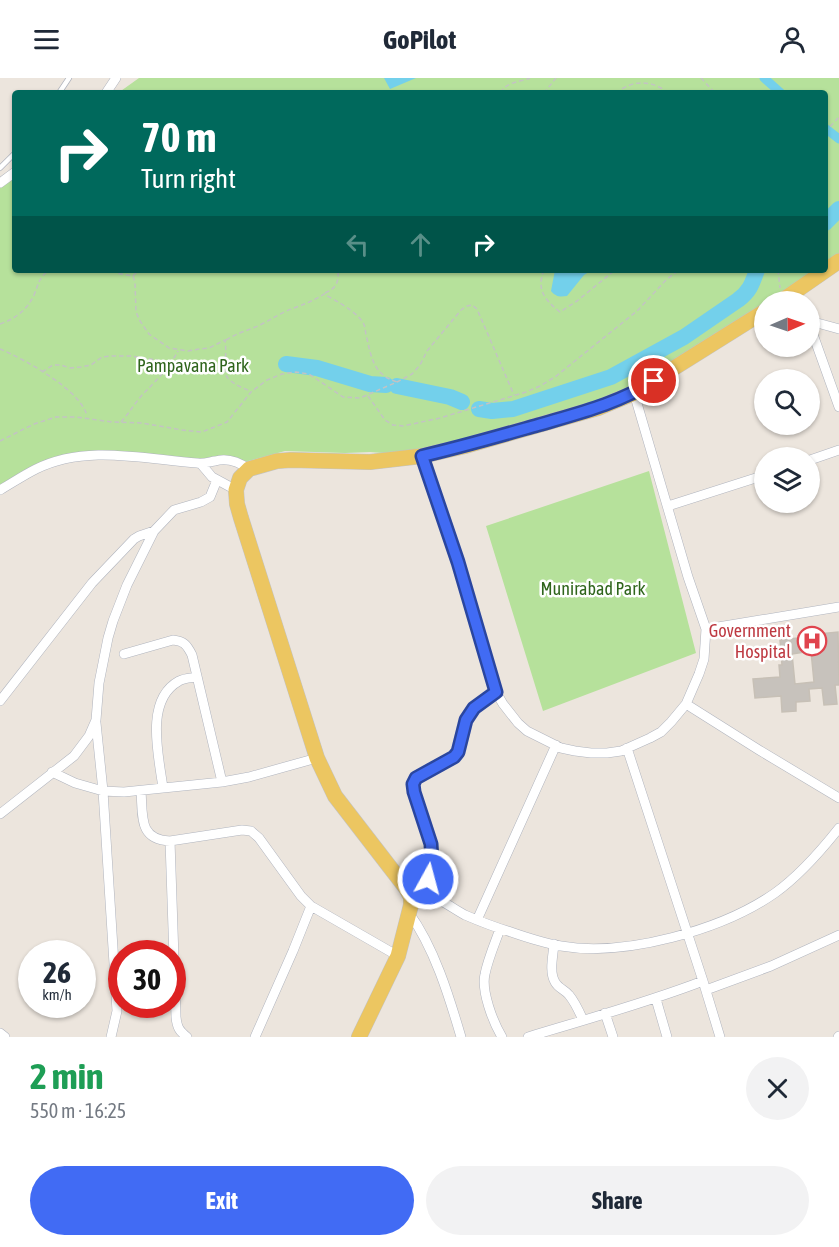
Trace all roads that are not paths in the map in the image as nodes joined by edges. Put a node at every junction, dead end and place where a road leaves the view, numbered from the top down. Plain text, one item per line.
1 (12, 156) edge
2 (0, 168) edge
3 (826, 273) edge
4 (806, 291) edge
5 (754, 318) edge
6 (820, 324) edge
7 (839, 329) edge
8 (820, 354) edge
9 (634, 393) junction
10 (839, 407) edge
11 (839, 450) edge
12 (422, 456) junction
13 (820, 457) edge
14 (201, 464) junction
15 (249, 470) junction
16 (754, 479) edge
17 (217, 480) junction
18 (0, 490) edge
19 (236, 490) junction
20 (668, 506) junction
21 (154, 531) junction
22 (839, 607) edge
23 (706, 629) junction
24 (124, 654) dead end
25 (197, 676) junction
26 (496, 692) junction
27 (0, 701) edge
28 (686, 704) junction
29 (96, 720) junction
30 (556, 745) junction
31 (627, 748) junction
32 (317, 759) junction
33 (52, 772) junction
34 (222, 782) junction
35 (164, 788) junction
36 (103, 791) junction
37 (141, 791) junction
38 (839, 798) edge
39 (0, 814) edge
40 (839, 828) edge
41 (170, 841) junction
42 (417, 896) junction
43 (311, 906) junction
44 (409, 913) junction
45 (477, 920) junction
46 (500, 929) junction
47 (687, 934) junction
48 (839, 935) edge
49 (554, 944) junction
50 (398, 956) junction
51 (705, 986) junction
52 (656, 999) junction
53 (605, 1013) junction
54 (583, 1020) junction
55 (561, 1032) edge
56 (0, 1033) edge
57 (5, 1037) edge
58 (111, 1037) edge
59 (187, 1037) edge
60 (255, 1037) edge
61 (359, 1037) edge
62 (461, 1037) edge
63 (502, 1037) edge
64 (528, 1037) edge
65 (613, 1037) edge
66 (667, 1037) edge
67 (720, 1037) edge

1 - 2 lane
3 - 4 main road
5 - 9 main road
6 - 7 street
8 - 10 street
9 - 12 main road
9 - 20 street
11 - 13 street
12 - 15 main road
12 - 26 street
14 - 15 street
14 - 17 street
14 - 18 street
15 - 19 main road
16 - 20 street
17 - 19 street
17 - 21 street
19 - 32 main road
20 - 23 street
21 - 27 street
21 - 29 street
22 - 23 street
23 - 28 street
24 - 25 street
25 - 34 street
25 - 35 street
26 - 30 street
26 - 42 street
28 - 31 street
28 - 38 street
29 - 33 street
29 - 36 street
30 - 31 street
30 - 45 street
31 - 47 street
32 - 34 street
32 - 42 main road
33 - 36 street
33 - 39 street
34 - 35 street
35 - 37 street
36 - 37 street
36 - 58 street
37 - 41 street
40 - 47 street
41 - 43 street
41 - 59 street
42 - 44 main road
42 - 45 street
43 - 50 street
43 - 60 street
44 - 50 main road
44 - 62 street
45 - 46 street
46 - 49 street
46 - 63 street
47 - 49 street
47 - 51 street
48 - 51 street
49 - 54 street
50 - 61 main road
51 - 52 street
51 - 67 street
52 - 53 street
52 - 66 street
53 - 54 street
53 - 65 street
54 - 55 street
55 - 64 street
56 - 57 street

